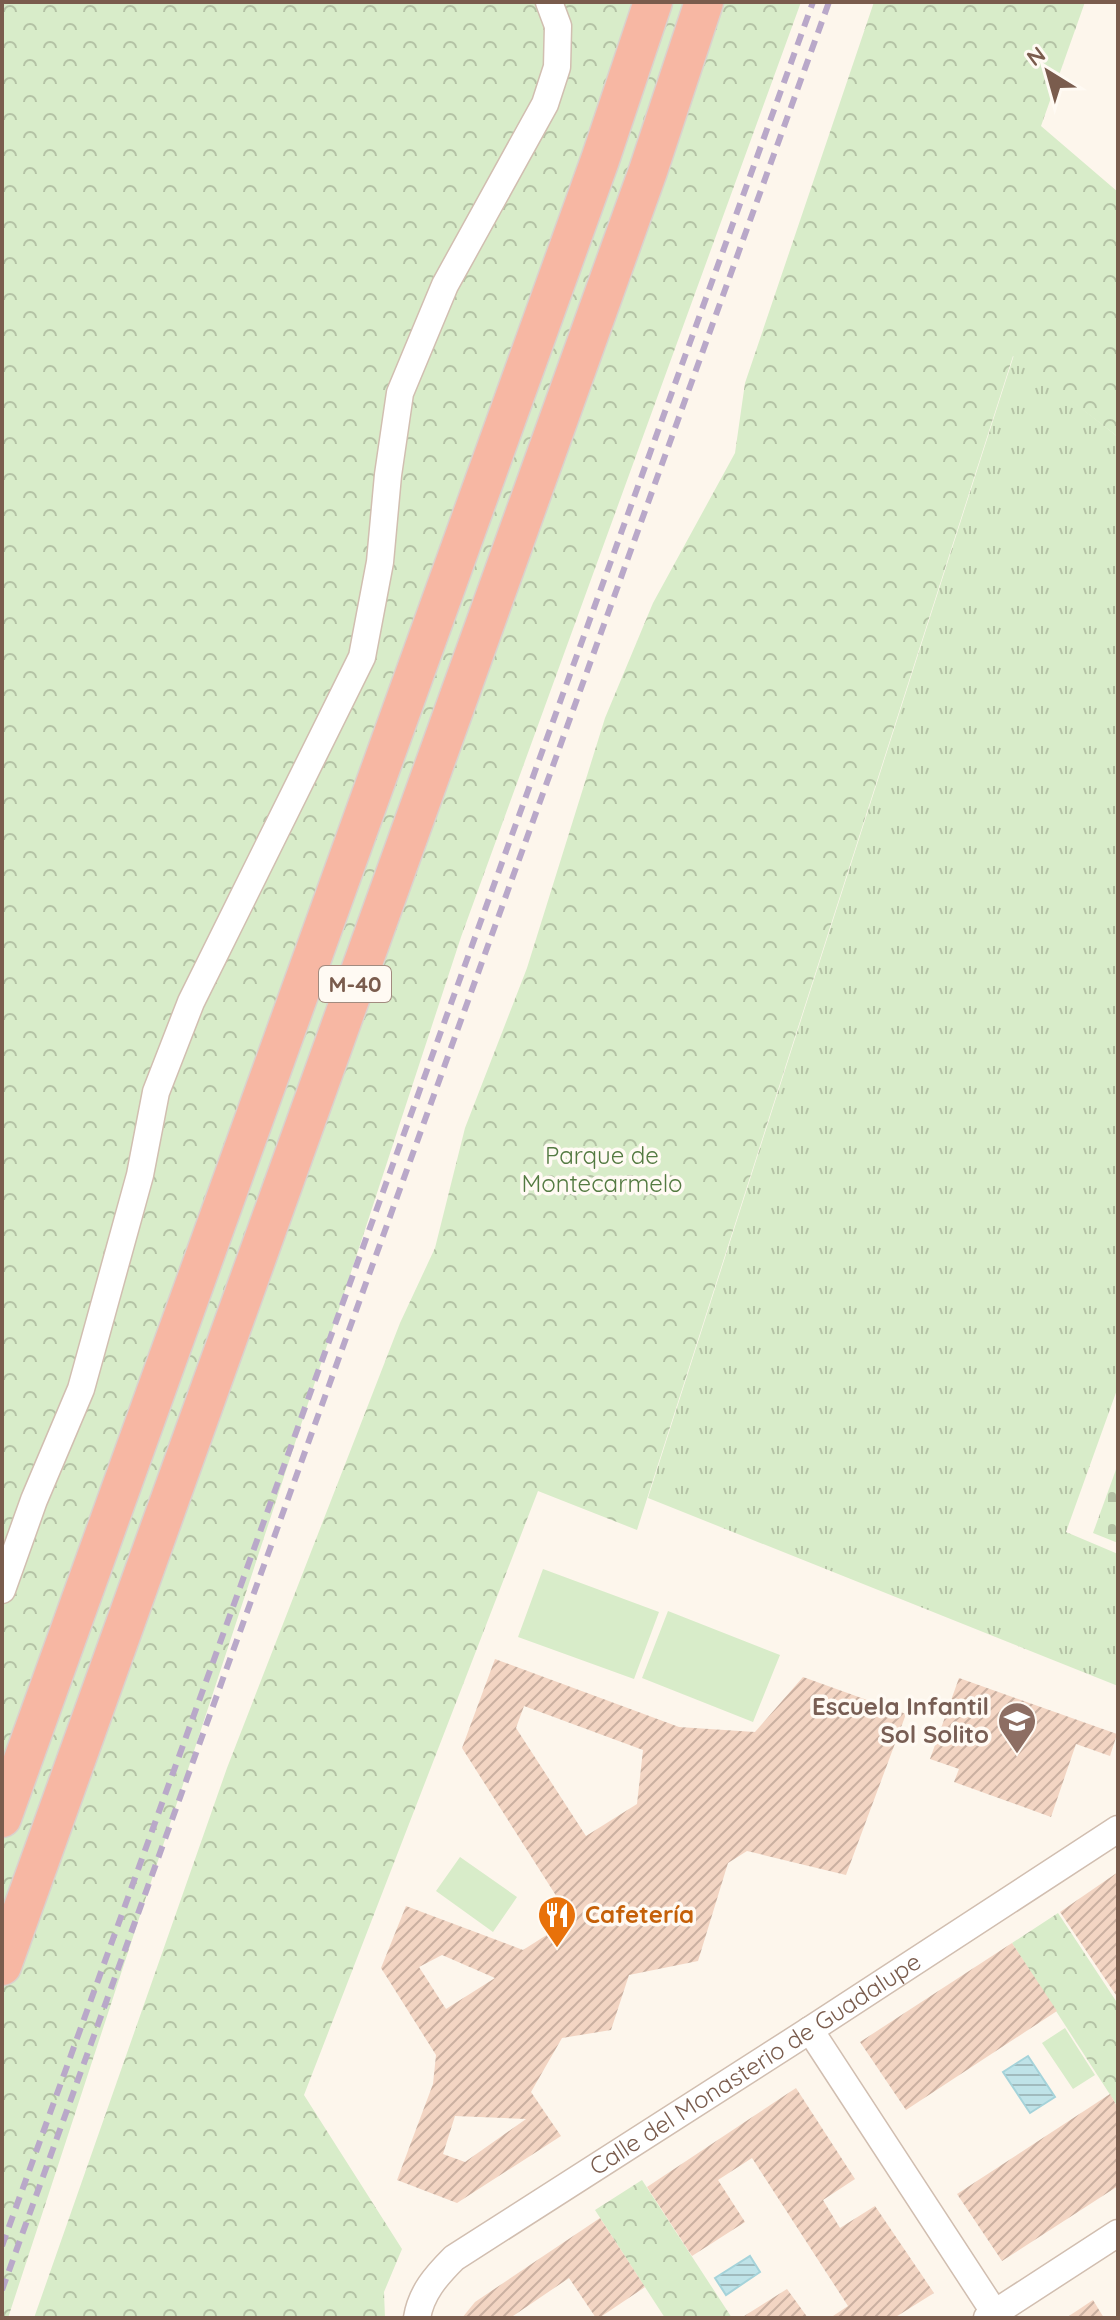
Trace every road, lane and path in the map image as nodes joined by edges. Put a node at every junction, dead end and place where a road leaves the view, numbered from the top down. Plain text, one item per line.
1 (549, 2) edge
2 (653, 2) edge
3 (704, 2) edge
4 (2, 1590) edge
5 (2, 1818) edge
6 (1118, 1829) edge
7 (2, 1966) edge
8 (810, 2030) junction
9 (1118, 2233) edge
10 (993, 2316) edge
11 (417, 2318) edge

1 - 4 street
2 - 5 highway, M-40
3 - 7 highway, M-40
6 - 8 street, Calle del Monasterio de Guadalupe
8 - 10 street
8 - 11 street, Calle del Monasterio de Guadalupe
9 - 10 street

